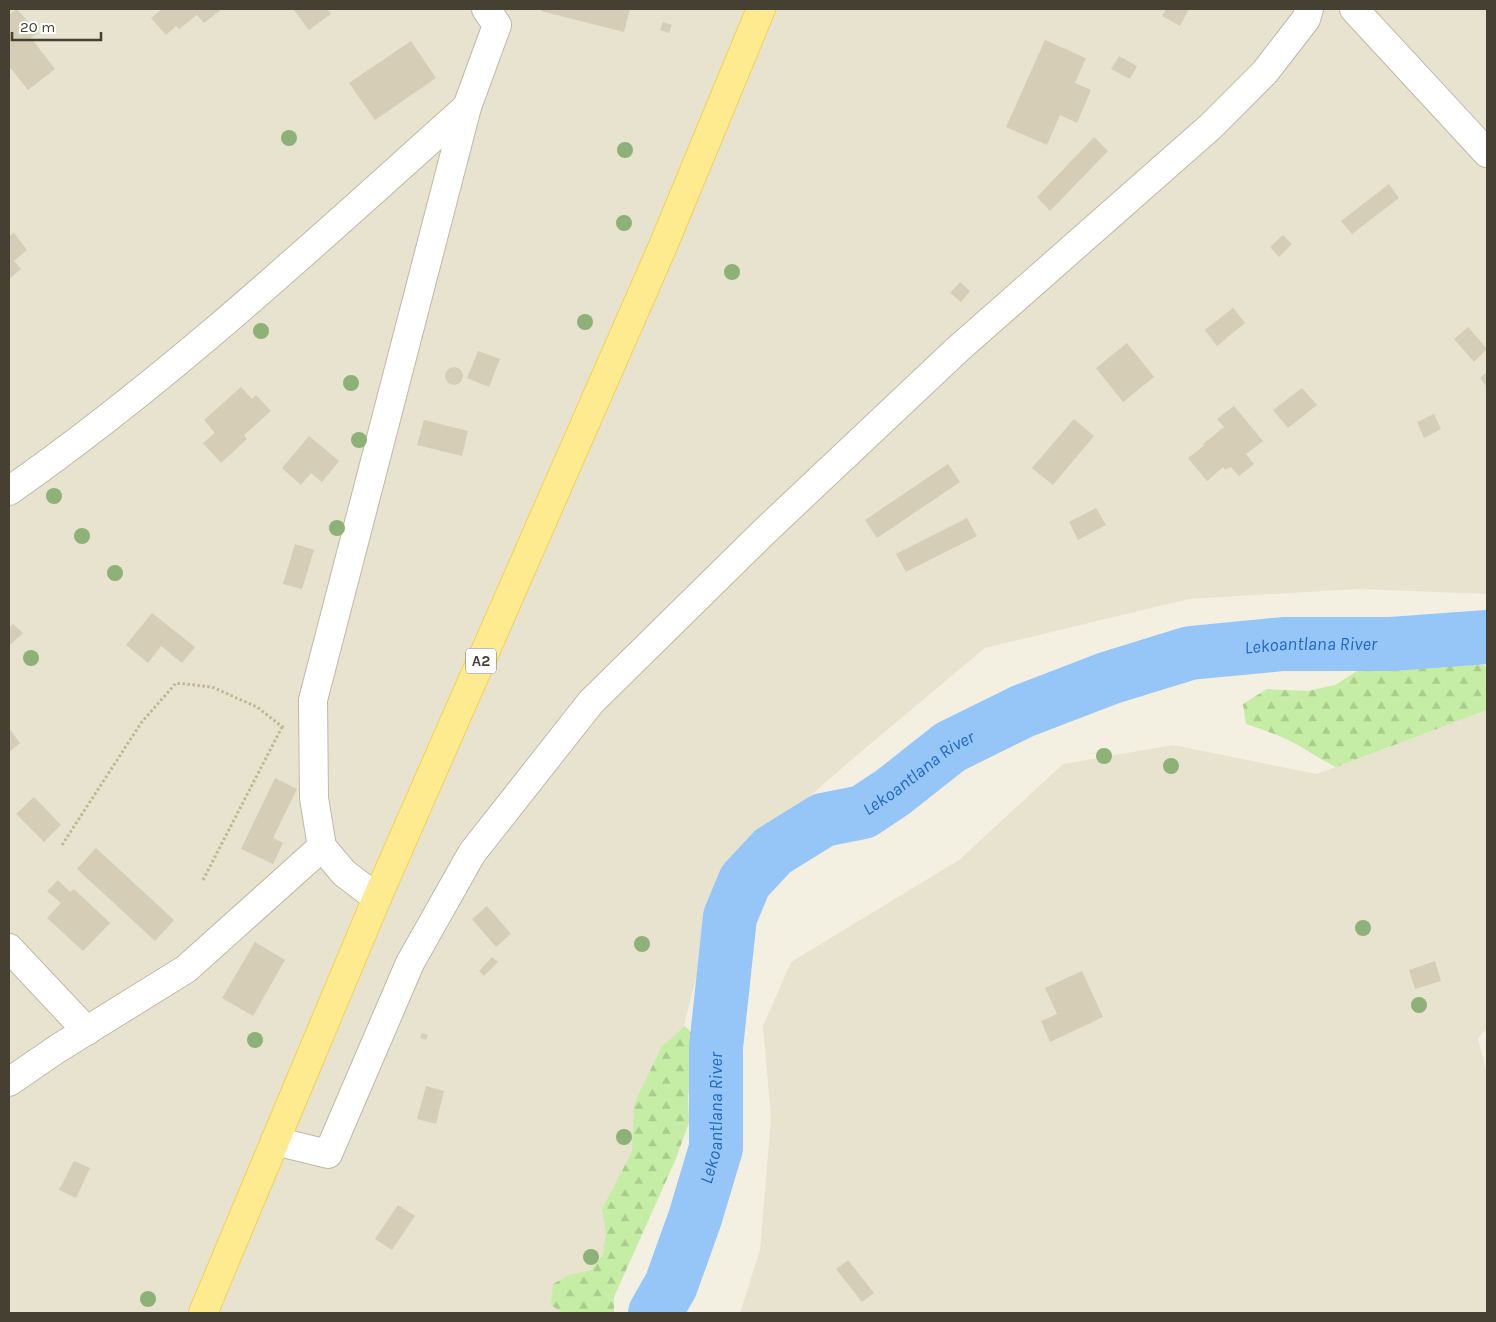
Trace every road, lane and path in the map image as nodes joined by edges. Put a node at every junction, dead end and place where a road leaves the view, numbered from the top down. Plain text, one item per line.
1 (761, 9) edge
2 (1308, 9) edge
3 (1354, 9) edge
4 (495, 14) edge
5 (466, 107) junction
6 (1487, 152) edge
7 (9, 491) edge
8 (282, 727) junction
9 (314, 756) junction
10 (62, 845) dead end
11 (322, 847) junction
12 (203, 880) dead end
13 (377, 898) junction
14 (9, 948) edge
15 (87, 1031) junction
16 (9, 1082) edge
17 (275, 1141) junction
18 (203, 1313) edge

1 - 13 main road, A2
2 - 17 street
3 - 6 street
4 - 5 street
5 - 7 street
5 - 9 street
8 - 9 path
8 - 10 path
8 - 12 path
9 - 11 street
11 - 13 street
11 - 15 street
13 - 17 main road, A2
14 - 15 street
15 - 16 street
17 - 18 main road, A2

